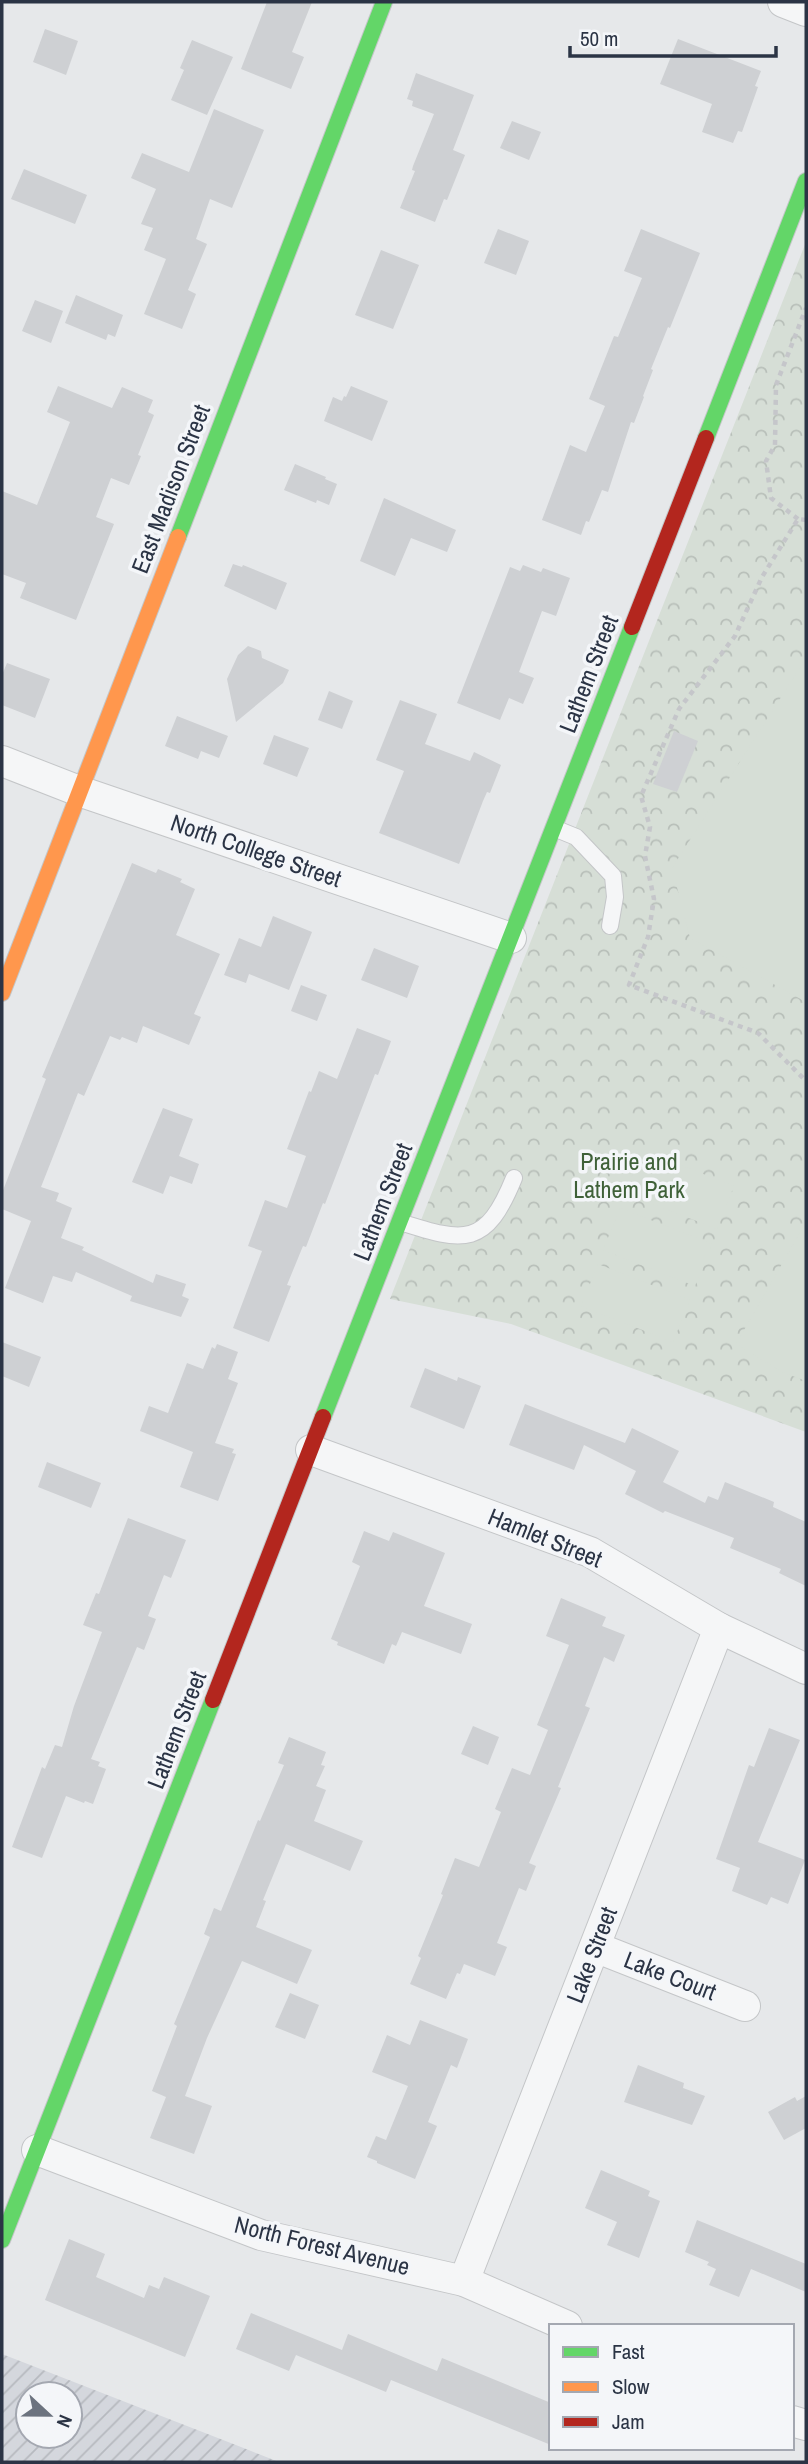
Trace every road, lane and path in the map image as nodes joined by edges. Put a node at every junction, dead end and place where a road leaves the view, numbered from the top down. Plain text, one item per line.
1 (384, 2) edge
2 (783, 2) edge
3 (806, 11) edge
4 (806, 181) edge
5 (806, 308) edge
6 (798, 519) junction
7 (806, 520) edge
8 (2, 761) edge
9 (79, 791) junction
10 (554, 828) junction
11 (610, 926) dead end
12 (511, 938) junction
13 (2, 993) edge
14 (806, 1081) edge
15 (514, 1178) dead end
16 (400, 1222) junction
17 (311, 1450) junction
18 (719, 1628) junction
19 (806, 1670) edge
20 (595, 1947) junction
21 (745, 2006) dead end
22 (37, 2150) junction
23 (2, 2240) edge
24 (464, 2281) junction
25 (562, 2324) edge

1 - 9 street, East Madison Street
2 - 3 street
4 - 10 street, Lathem Street
5 - 6 path
6 - 7 path
6 - 14 path
8 - 9 street, North College Street
9 - 12 street, North College Street
9 - 13 street, East Madison Street
10 - 11 lane
10 - 12 street, Lathem Street
12 - 16 street, Lathem Street
15 - 16 lane
16 - 17 street, Lathem Street
17 - 18 street, Hamlet Street
17 - 22 street, Lathem Street
18 - 19 street, Hamlet Street
18 - 20 street, Lake Street
20 - 21 street, Lake Court
20 - 24 street, Lake Street
22 - 23 street, Lathem Street
22 - 24 street, North Forest Avenue
24 - 25 street, North Forest Avenue

